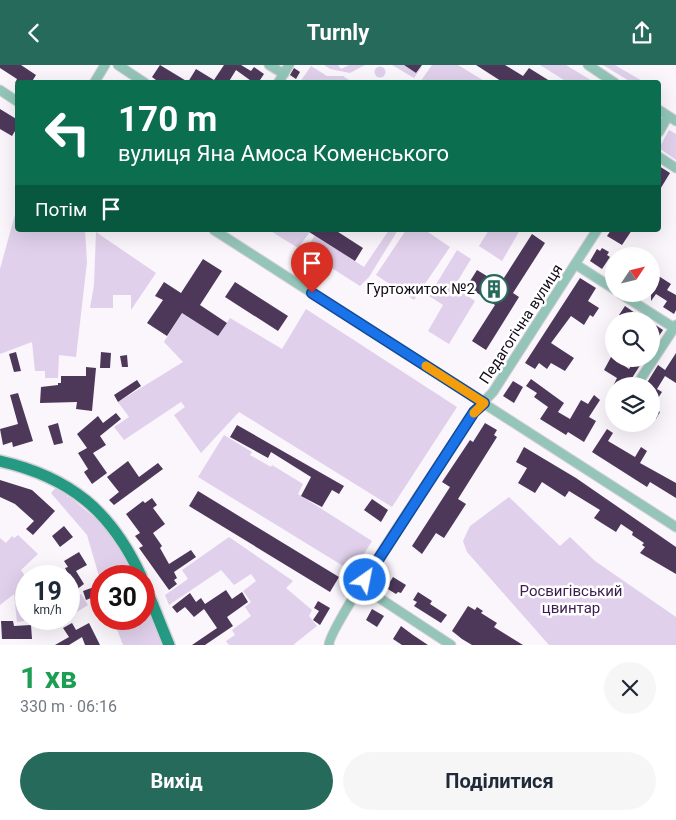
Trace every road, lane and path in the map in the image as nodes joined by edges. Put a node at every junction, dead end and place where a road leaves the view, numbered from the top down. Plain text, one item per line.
1 (106, 65) edge
2 (118, 65) edge
3 (269, 65) edge
4 (289, 65) edge
5 (588, 65) edge
6 (284, 74) junction
7 (96, 80) edge
8 (140, 80) edge
9 (280, 80) edge
10 (610, 80) edge
11 (0, 90) edge
12 (15, 99) edge
13 (661, 111) edge
14 (672, 119) edge
15 (661, 130) edge
16 (661, 158) edge
17 (676, 168) edge
18 (217, 232) edge
19 (596, 232) edge
20 (575, 265) junction
21 (605, 283) edge
22 (636, 303) edge
23 (675, 327) edge
24 (642, 377) edge
25 (484, 403) junction
26 (0, 461) edge
27 (676, 527) edge
28 (135, 565) edge
29 (363, 583) junction
30 (155, 611) edge
31 (168, 645) edge
32 (330, 645) edge
33 (451, 645) edge

1 - 7 street
2 - 8 street
3 - 6 street
4 - 6 street
5 - 10 street
6 - 9 street
11 - 12 street
13 - 14 street
14 - 15 street
16 - 17 street
18 - 25 street
19 - 20 street, Педагогічна вулиця
20 - 21 street
20 - 25 street, Педагогічна вулиця
22 - 23 street
23 - 24 street
25 - 27 street
25 - 29 street, Педагогічна вулиця
26 - 28 main road
29 - 32 street, Педагогічна вулиця
29 - 33 street
30 - 31 main road

